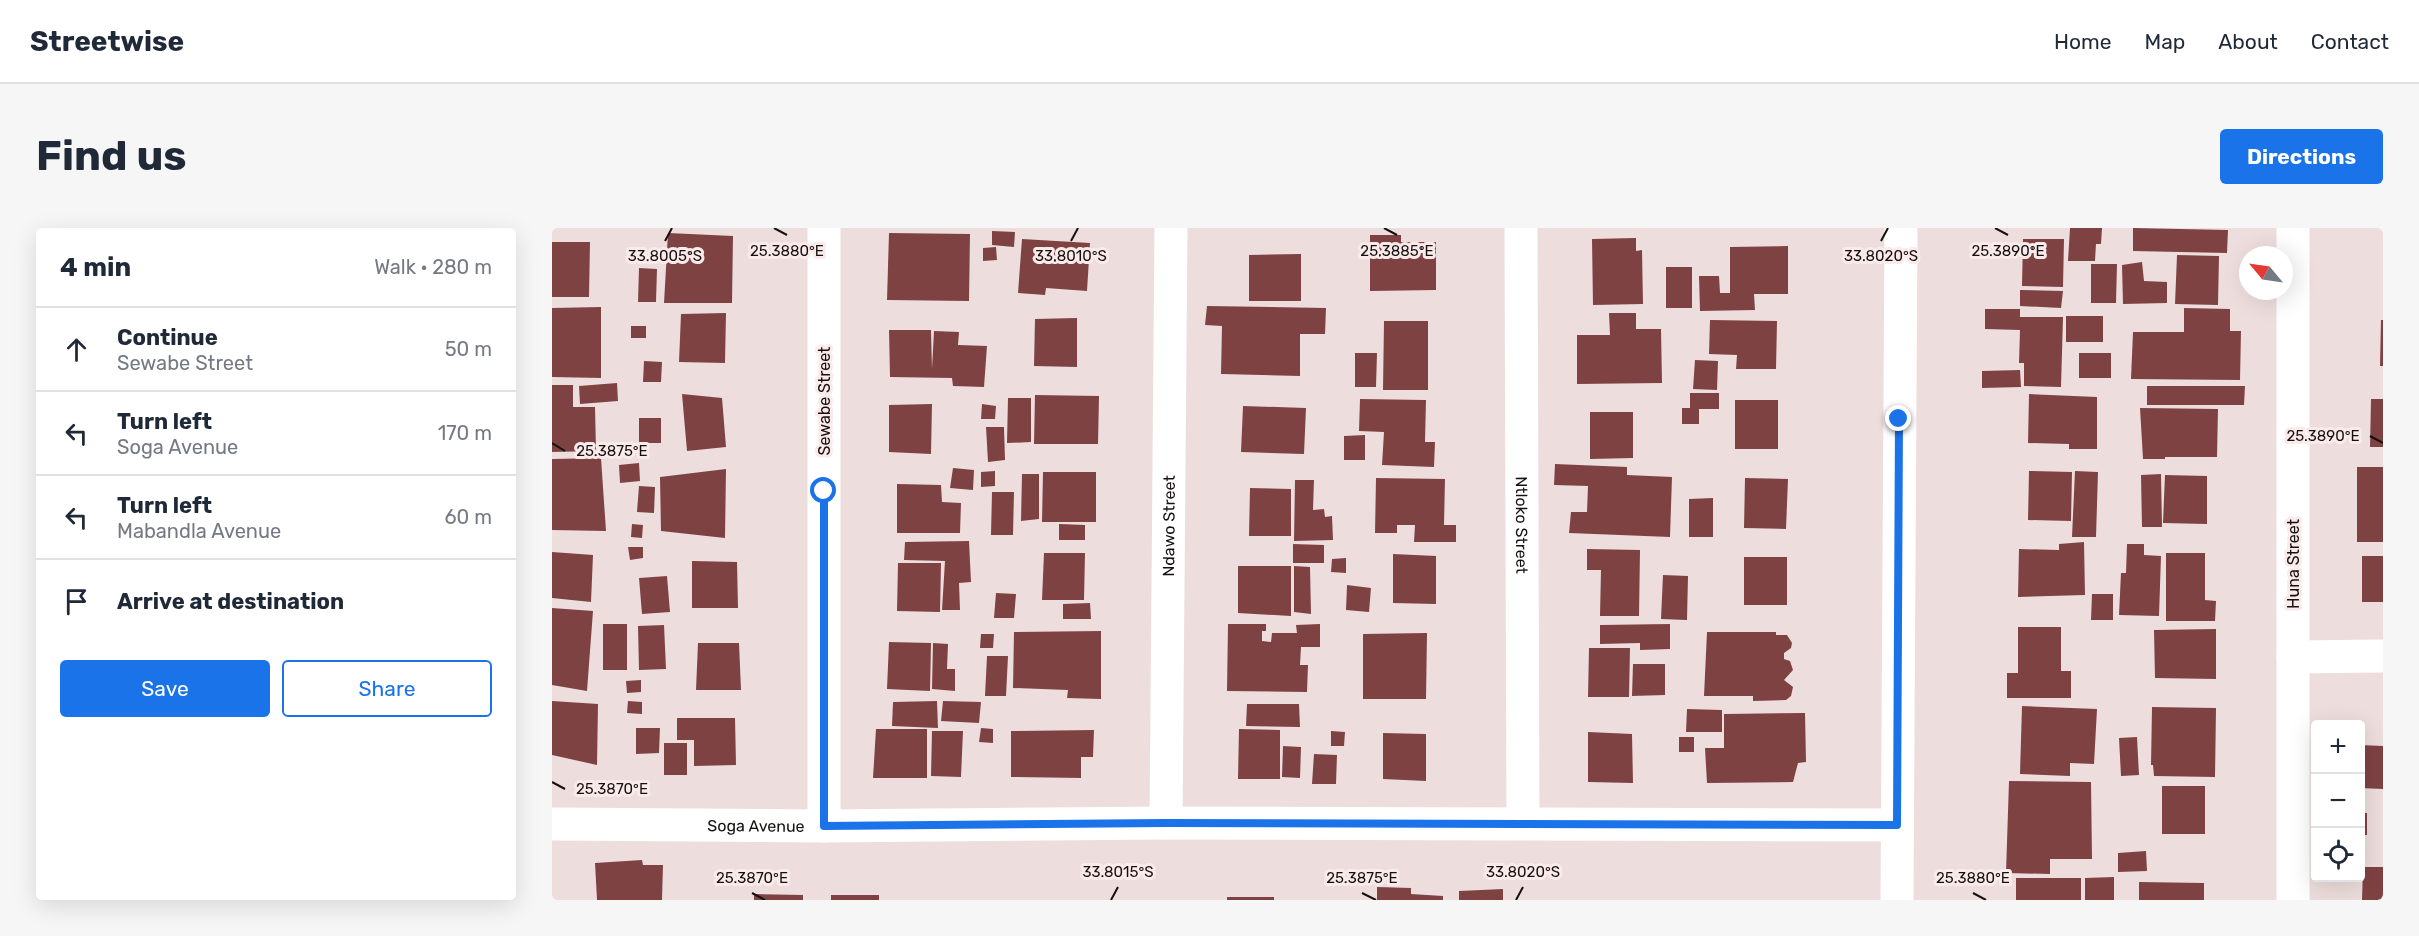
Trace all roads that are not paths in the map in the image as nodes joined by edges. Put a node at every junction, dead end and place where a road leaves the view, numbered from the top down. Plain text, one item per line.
1 (824, 228) edge
2 (1171, 228) edge
3 (1521, 228) edge
4 (1900, 228) edge
5 (2293, 228) edge
6 (2383, 656) edge
7 (2293, 657) junction
8 (1166, 823) junction
9 (1523, 823) junction
10 (552, 824) edge
11 (1897, 825) junction
12 (824, 826) junction
13 (1897, 900) edge
14 (2294, 900) edge

1 - 12 street, Sewabe Street
2 - 8 street, Ndawo Street
3 - 9 street, Ntloko Street
4 - 11 street
5 - 7 street, Huna Street
6 - 7 street
7 - 14 street, Huna Street
8 - 9 street, Soga Avenue
8 - 12 street, Soga Avenue
9 - 11 street, Soga Avenue
10 - 12 street, Soga Avenue
11 - 13 street

